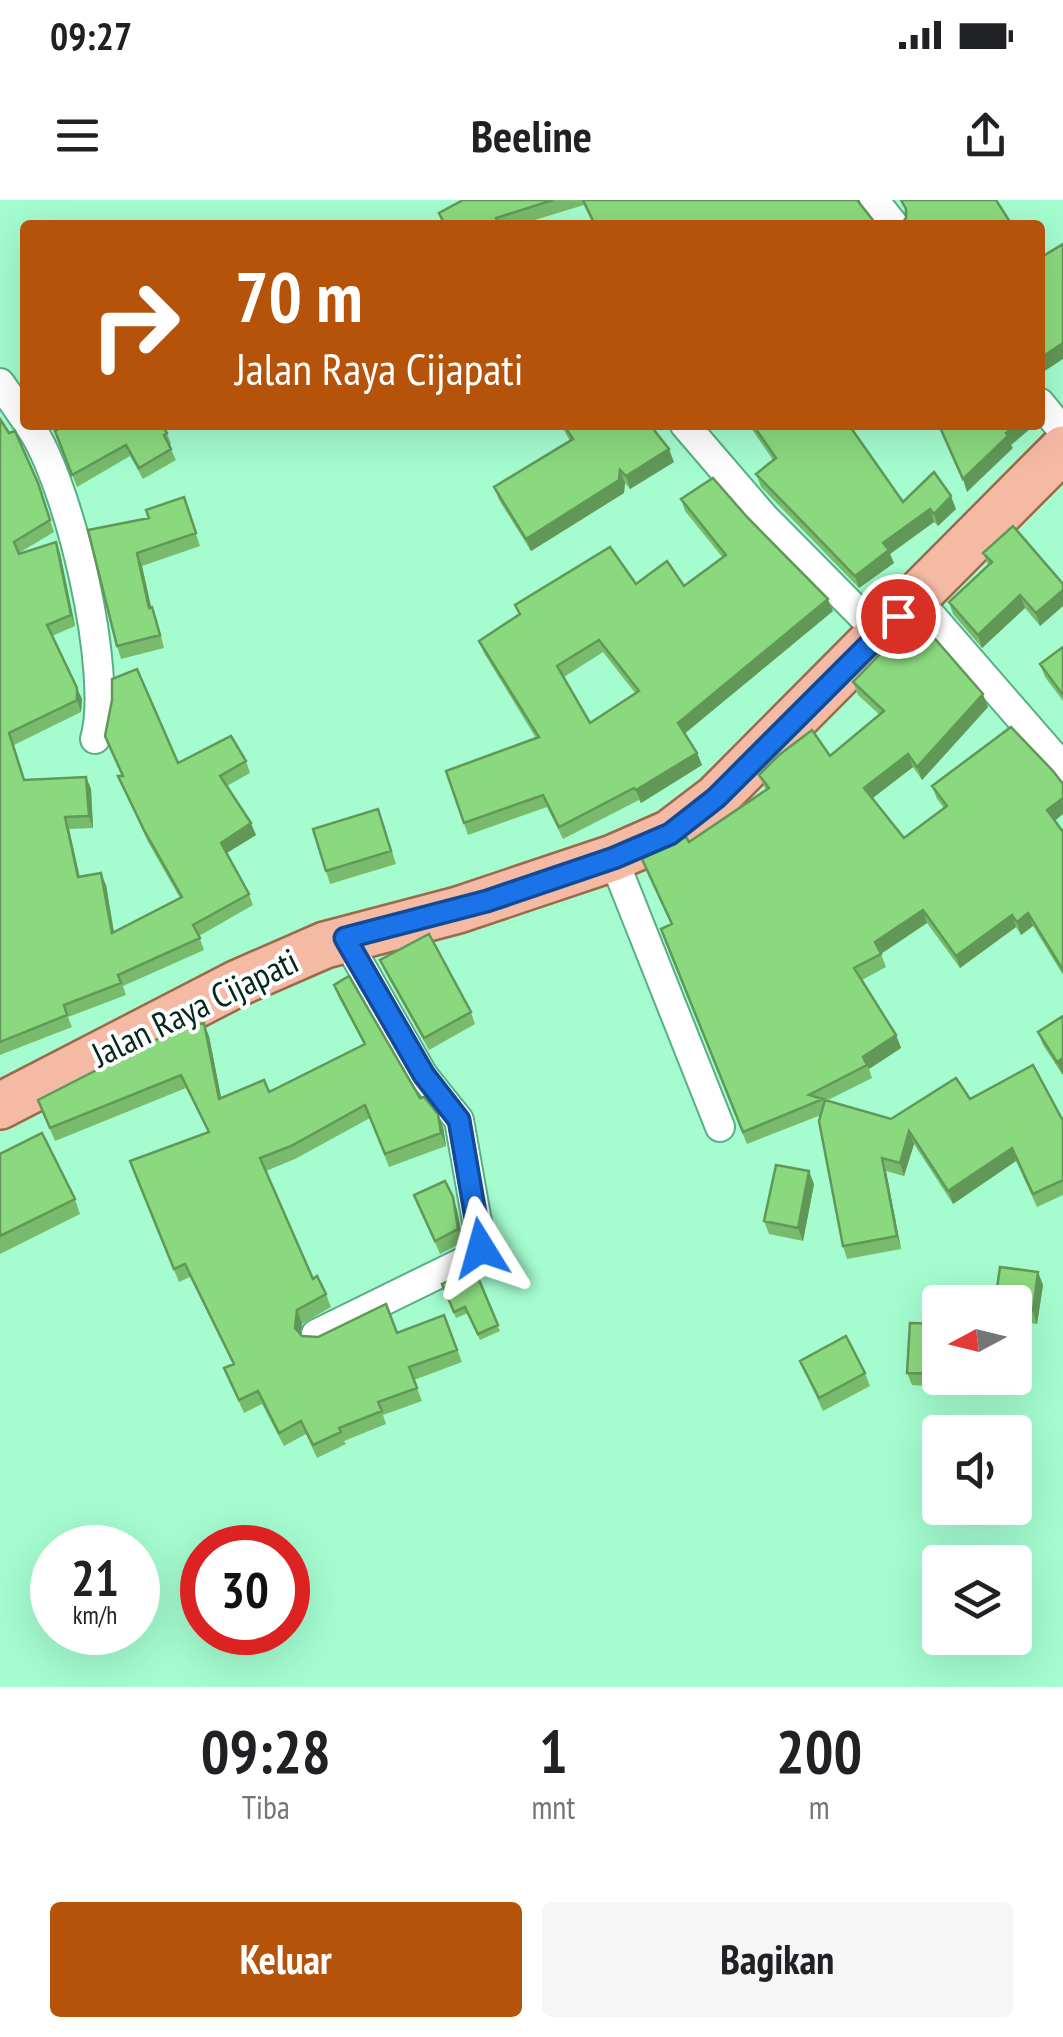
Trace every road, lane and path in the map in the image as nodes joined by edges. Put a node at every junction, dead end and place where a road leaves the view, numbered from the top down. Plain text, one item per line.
1 (874, 200) edge
2 (890, 220) edge
3 (0, 383) edge
4 (1045, 409) edge
5 (20, 412) edge
6 (32, 430) edge
7 (689, 430) edge
8 (1063, 432) edge
9 (1063, 448) edge
10 (915, 597) junction
11 (880, 634) junction
12 (95, 740) dead end
13 (1063, 767) edge
14 (614, 858) junction
15 (345, 938) junction
16 (0, 1106) edge
17 (720, 1128) dead end
18 (316, 1334) edge

1 - 2 street
3 - 5 street
4 - 8 street
6 - 12 street
7 - 11 street
9 - 10 main road, Jalan Raya Cijapati
10 - 11 main road, Jalan Raya Cijapati
10 - 13 street
11 - 14 main road, Jalan Raya Cijapati
14 - 15 main road, Jalan Raya Cijapati
14 - 17 street
15 - 16 main road, Jalan Raya Cijapati
15 - 18 street

